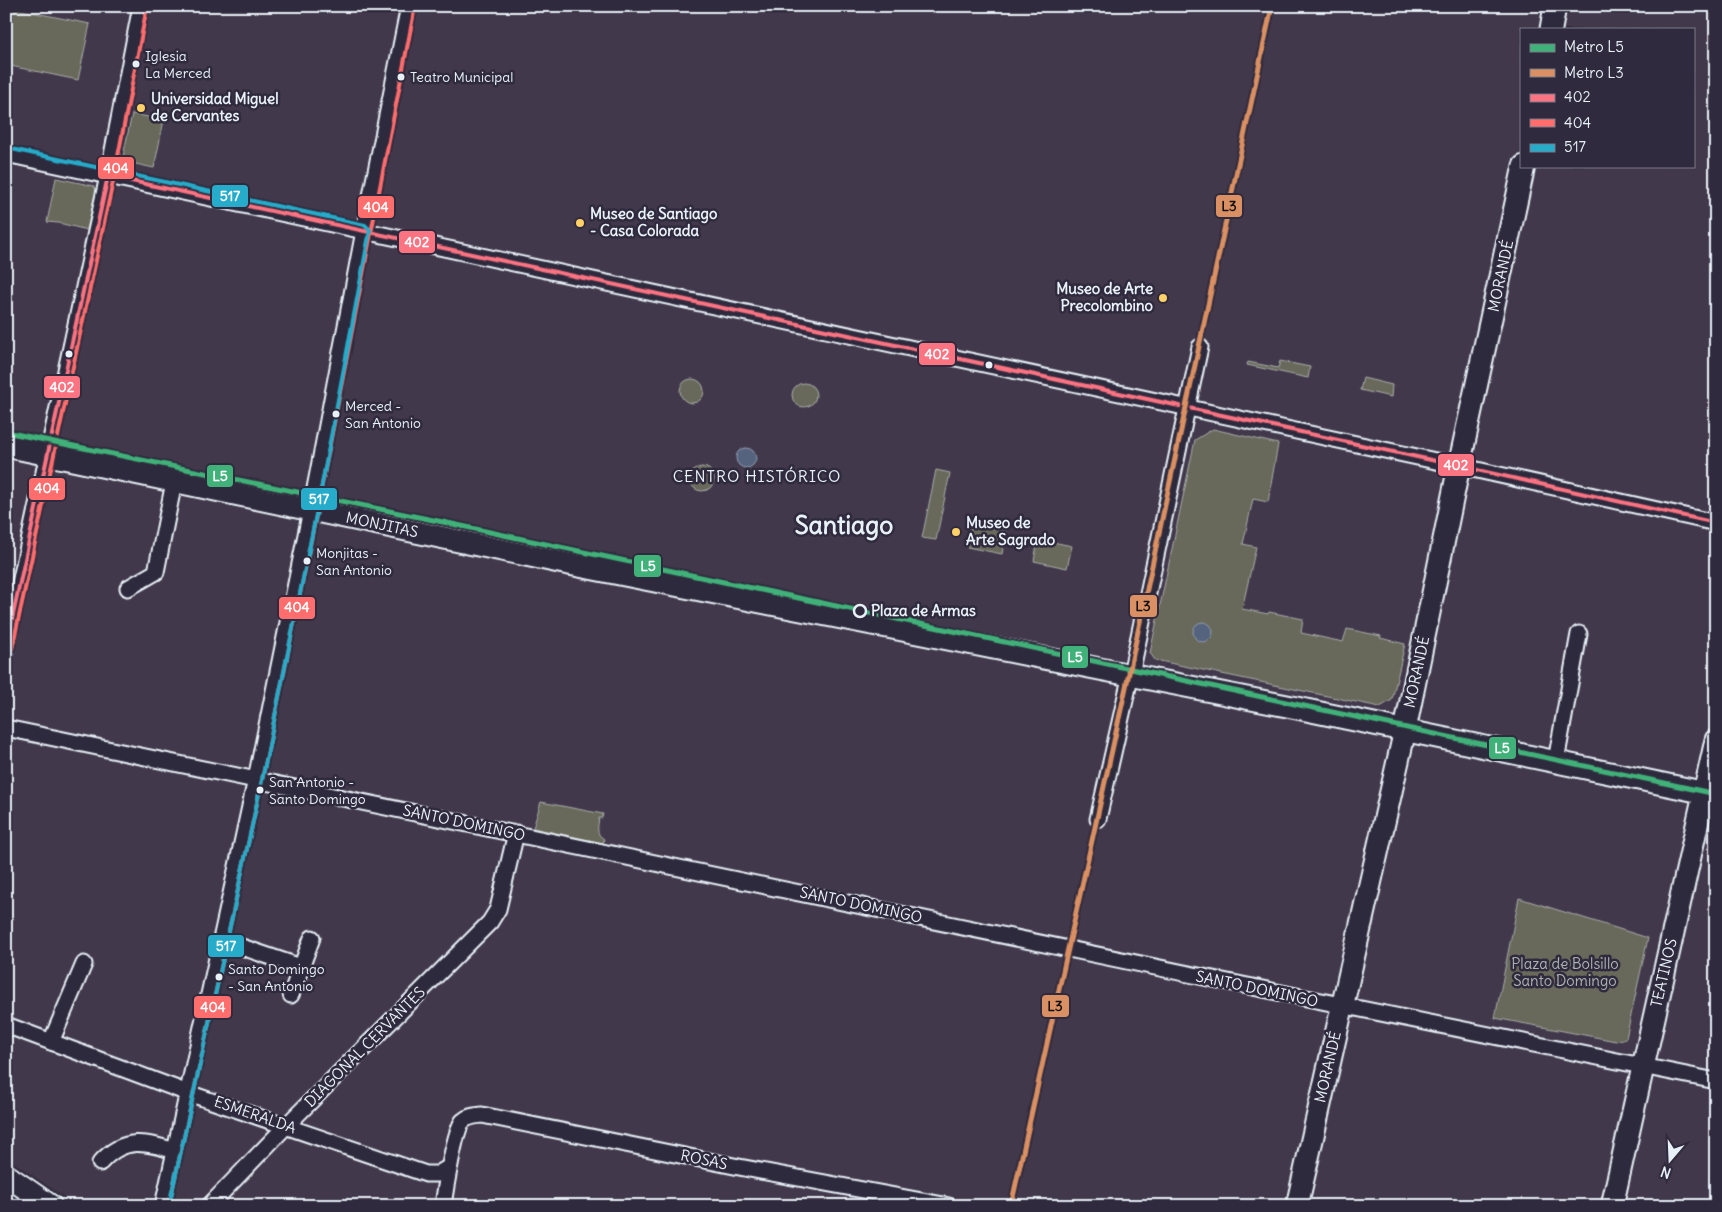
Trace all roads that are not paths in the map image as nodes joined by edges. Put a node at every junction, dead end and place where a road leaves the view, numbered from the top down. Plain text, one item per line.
1 (141, 6) edge
2 (409, 6) edge
3 (1555, 6) edge
4 (1551, 28) edge
5 (6, 154) edge
6 (1524, 168) edge
7 (108, 176) junction
8 (364, 231) junction
9 (1200, 348) dead end
10 (1188, 408) junction
11 (6, 446) edge
12 (49, 455) junction
13 (1459, 466) junction
14 (174, 482) junction
15 (311, 510) junction
16 (1716, 523) edge
17 (128, 588) dead end
18 (1579, 634) dead end
19 (6, 648) edge
20 (1131, 674) junction
21 (6, 728) edge
22 (1405, 730) junction
23 (1716, 740) edge
24 (1556, 761) junction
25 (256, 779) junction
26 (1710, 794) edge
27 (1098, 819) dead end
28 (516, 833) junction
29 (312, 938) dead end
30 (222, 940) junction
31 (84, 964) dead end
32 (301, 967) junction
33 (291, 995) dead end
34 (1341, 1006) junction
35 (6, 1025) edge
36 (51, 1042) junction
37 (1643, 1067) junction
38 (1716, 1081) edge
39 (188, 1093) junction
40 (286, 1126) junction
41 (175, 1151) junction
42 (100, 1163) dead end
43 (448, 1168) junction
44 (6, 1176) edge
45 (51, 1206) edge
46 (163, 1206) edge
47 (210, 1206) edge
48 (443, 1206) edge
49 (949, 1206) edge
50 (1297, 1206) edge
51 (1612, 1206) edge

1 - 7 street
2 - 8 street
3 - 4 main road
5 - 7 street
6 - 13 main road, MORANDÉ
7 - 8 street
7 - 12 street
8 - 10 street
8 - 15 street
9 - 10 street
10 - 13 street
10 - 20 street
11 - 12 main road, MONJITAS
12 - 14 main road, MONJITAS
12 - 19 street
13 - 16 street
13 - 22 main road, MORANDÉ
14 - 15 main road, MONJITAS
14 - 17 street
15 - 20 main road, MONJITAS
15 - 25 street
18 - 24 street
20 - 22 main road
20 - 27 street
21 - 25 street, SANTO DOMINGO
22 - 24 main road
22 - 34 main road, MORANDÉ
23 - 26 main road, TEATINOS
24 - 26 main road
25 - 28 street, SANTO DOMINGO
25 - 30 street
26 - 37 main road, TEATINOS
28 - 34 street, SANTO DOMINGO
28 - 40 street, DIAGONAL CERVANTES
29 - 32 street
30 - 32 street
30 - 39 street
31 - 36 street
32 - 33 street
34 - 37 street, SANTO DOMINGO
34 - 50 main road, MORANDÉ
35 - 36 street, ESMERALDA
36 - 39 street, ESMERALDA
37 - 38 street, SANTO DOMINGO
37 - 51 main road, TEATINOS
39 - 40 street, ESMERALDA
39 - 41 street
40 - 43 street, ESMERALDA
40 - 47 street, DIAGONAL CERVANTES
41 - 42 street
41 - 46 street
43 - 48 street
43 - 49 street, ROSAS
44 - 45 main road

